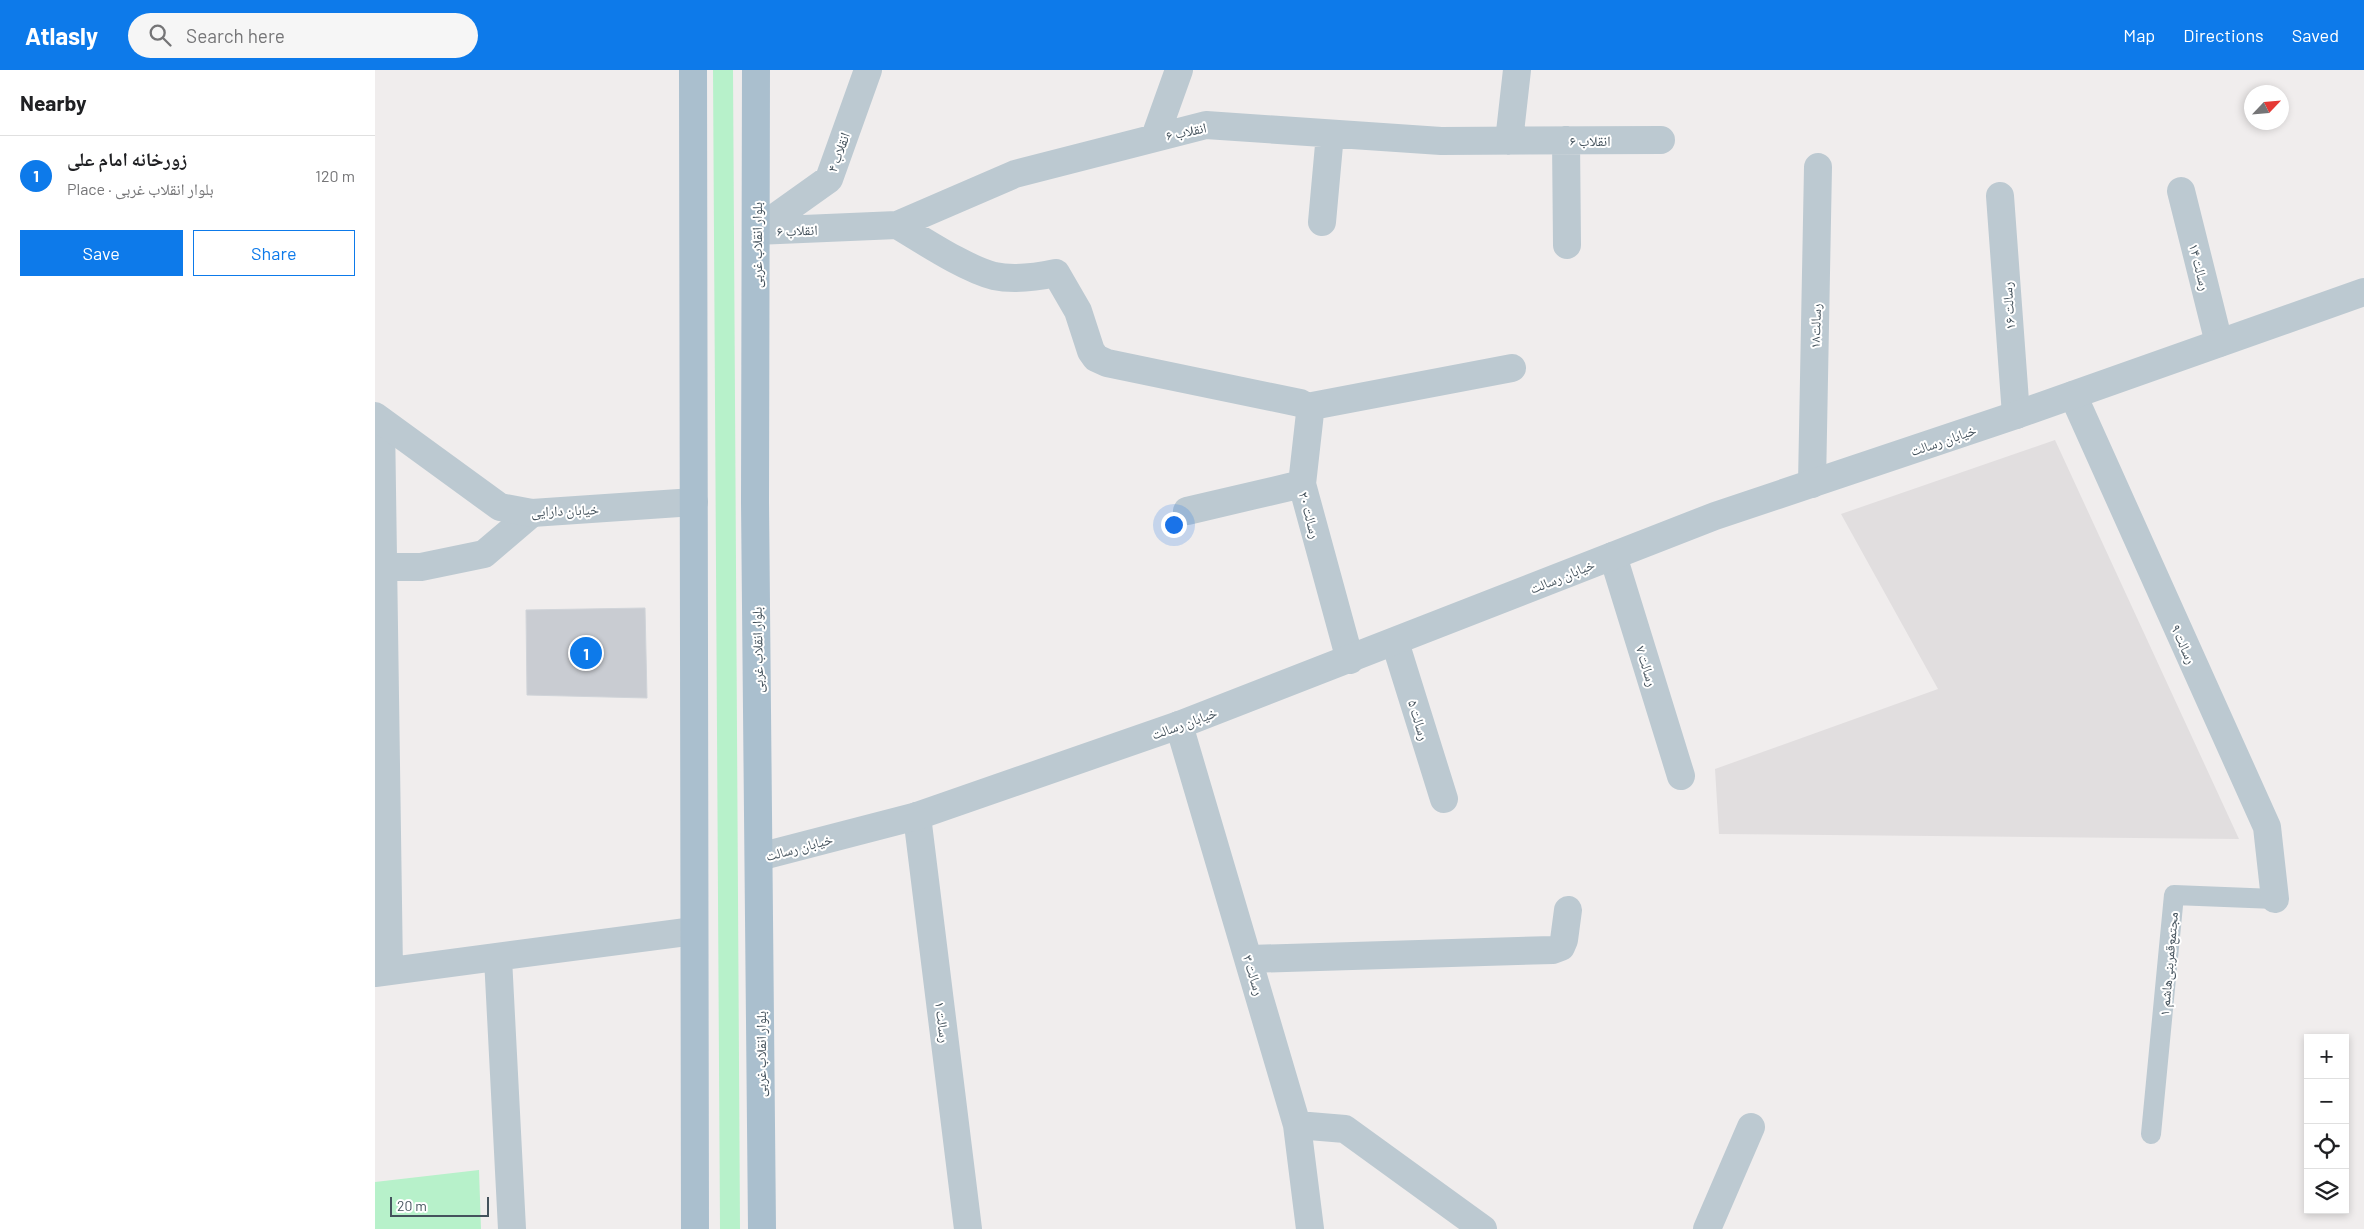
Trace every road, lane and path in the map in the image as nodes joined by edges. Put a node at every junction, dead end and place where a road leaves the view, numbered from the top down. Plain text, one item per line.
1 (693, 70) edge
2 (756, 70) edge
3 (868, 70) edge
4 (1179, 70) edge
5 (1517, 70) edge
6 (1330, 134) junction
7 (1155, 137) junction
8 (1566, 140) junction
9 (1661, 140) dead end
10 (1509, 141) junction
11 (1818, 167) dead end
12 (2181, 190) dead end
13 (2000, 196) dead end
14 (1323, 222) dead end
15 (897, 225) junction
16 (756, 231) junction
17 (1567, 245) dead end
18 (2364, 292) edge
19 (2219, 343) junction
20 (1512, 368) dead end
21 (2073, 395) junction
22 (1307, 407) junction
23 (2017, 415) junction
24 (378, 418) edge
25 (1302, 484) junction
26 (1811, 484) junction
27 (694, 502) junction
28 (1187, 511) dead end
29 (532, 513) junction
30 (1613, 556) junction
31 (379, 567) edge
32 (1395, 642) junction
33 (1350, 660) junction
34 (1179, 725) junction
35 (1681, 776) dead end
36 (1444, 799) dead end
37 (917, 816) junction
38 (759, 857) junction
39 (2275, 899) joint
40 (1568, 910) dead end
41 (694, 931) junction
42 (499, 958) junction
43 (1249, 960) junction
44 (382, 972) edge
45 (1297, 1125) junction
46 (1751, 1127) dead end
47 (2151, 1134) dead end
48 (512, 1229) edge
49 (695, 1229) edge
50 (762, 1229) edge
51 (968, 1229) edge
52 (1310, 1229) edge
53 (1483, 1229) edge
54 (1707, 1229) edge

1 - 27 main road
2 - 16 main road, بلوار انقلاب غربی
3 - 16 street, انقلاب ۴
4 - 7 street
5 - 10 street
6 - 7 street, انقلاب ۶
6 - 10 street, انقلاب ۶
6 - 14 street
7 - 15 street, انقلاب ۶
8 - 9 street, انقلاب ۶
8 - 10 street, انقلاب ۶
8 - 17 street
11 - 26 street, رسالت۱۸
12 - 19 street, رسالت ۱۴
13 - 23 street, رسالت ۱۶
15 - 16 street, انقلاب ۶
15 - 22 street
16 - 38 main road, بلوار انقلاب غربی
18 - 19 street, خیابان رسالت
19 - 21 street, خیابان رسالت
20 - 22 street
21 - 23 street, خیابان رسالت
21 - 39 street, رسالت ۹
22 - 25 street
23 - 26 street, خیابان رسالت
24 - 29 street, خیابان دارایی
24 - 31 street
25 - 28 street, رسالت ۲۰
25 - 33 street, رسالت ۲۰
26 - 30 street, خیابان رسالت
27 - 29 street, خیابان دارایی
27 - 41 main road
29 - 31 street
30 - 32 street, خیابان رسالت
30 - 35 street, رسالت ۷
31 - 44 street
32 - 33 street, خیابان رسالت
32 - 36 street, رسالت ۵
33 - 34 street, خیابان رسالت
34 - 37 street, خیابان رسالت
34 - 43 street, رسالت ۳
37 - 38 street, خیابان رسالت
37 - 51 street, رسالت ۱
38 - 50 main road, بلوار انقلاب غربی
39 - 47 lane, مجتمع‌قمربنی‌هاشم ۱
40 - 43 street
41 - 42 street
41 - 49 main road
42 - 44 street
42 - 48 street
43 - 45 street, رسالت ۳
45 - 52 street, رسالت ۳
45 - 53 street
46 - 54 street

